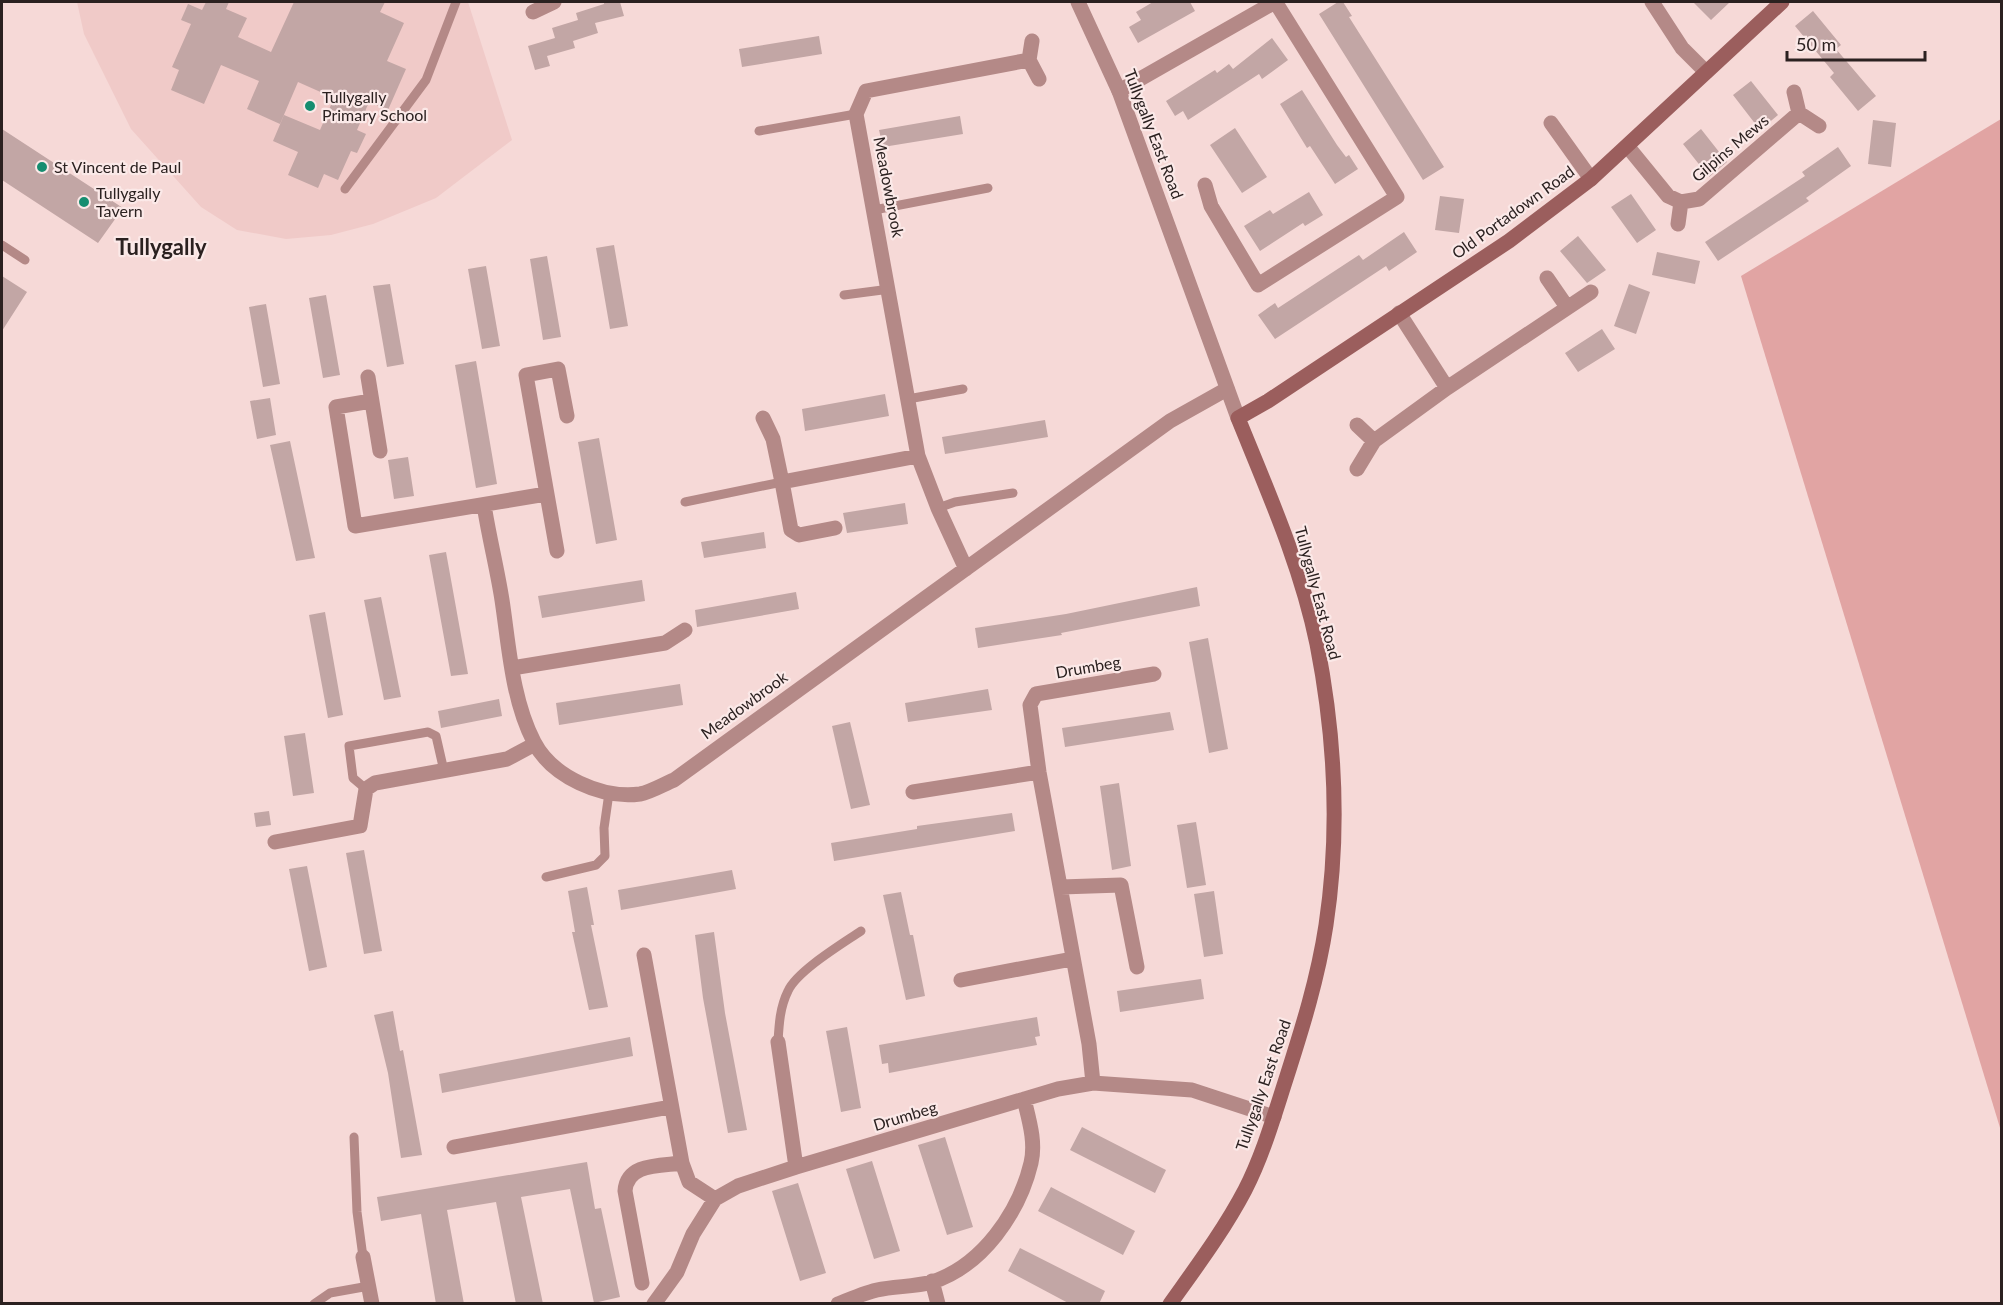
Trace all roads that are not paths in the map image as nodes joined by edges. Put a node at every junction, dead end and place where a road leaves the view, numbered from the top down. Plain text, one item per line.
1 (456, 2) edge
2 (554, 2) edge
3 (1078, 2) edge
4 (1275, 2) edge
5 (1652, 2) edge
6 (1782, 2) edge
7 (533, 12) dead end
8 (1032, 41) dead end
9 (1029, 60) junction
10 (1706, 72) junction
11 (1039, 79) dead end
12 (1119, 91) junction
13 (1794, 92) dead end
14 (1799, 113) junction
15 (856, 114) junction
16 (1551, 123) dead end
17 (1819, 126) dead end
18 (759, 131) dead end
19 (1628, 147) junction
20 (1591, 178) junction
21 (1205, 185) dead end
22 (988, 188) dead end
23 (345, 189) dead end
24 (1682, 202) junction
25 (874, 210) junction
26 (1678, 224) dead end
27 (2, 245) edge
28 (25, 260) dead end
29 (1547, 278) dead end
30 (890, 289) junction
31 (1591, 292) dead end
32 (844, 296) dead end
33 (1567, 307) junction
34 (1399, 313) junction
35 (368, 377) dead end
36 (1447, 388) junction
37 (963, 389) dead end
38 (1227, 389) junction
39 (908, 399) junction
40 (371, 401) junction
41 (567, 416) dead end
42 (763, 418) dead end
43 (1238, 418) junction
44 (1357, 425) dead end
45 (1374, 441) junction
46 (380, 451) dead end
47 (918, 456) junction
48 (1357, 469) dead end
49 (782, 482) junction
50 (1013, 493) dead end
51 (546, 494) junction
52 (685, 502) dead end
53 (484, 505) junction
54 (938, 508) junction
55 (835, 528) dead end
56 (557, 551) dead end
57 (966, 569) junction
58 (685, 630) dead end
59 (512, 668) junction
60 (1154, 674) dead end
61 (535, 744) junction
62 (444, 771) junction
63 (1039, 771) junction
64 (366, 789) junction
65 (913, 792) dead end
66 (609, 793) junction
67 (275, 842) dead end
68 (546, 877) dead end
69 (1061, 888) junction
70 (861, 931) dead end
71 (644, 955) dead end
72 (1072, 959) junction
73 (1137, 967) dead end
74 (961, 980) dead end
75 (778, 1042) joint
76 (1093, 1083) junction
77 (1024, 1099) junction
78 (670, 1107) junction
79 (1274, 1117) junction
80 (354, 1137) dead end
81 (454, 1147) dead end
82 (682, 1163) junction
83 (796, 1167) junction
84 (715, 1199) junction
85 (363, 1257) joint
86 (932, 1281) junction
87 (642, 1283) dead end
88 (369, 1287) junction
89 (314, 1304) edge
90 (372, 1304) edge
91 (654, 1304) edge
92 (838, 1304) edge
93 (938, 1304) edge
94 (1170, 1304) edge

1 - 23 lane
2 - 7 street
3 - 12 street, Tullygally East Road
4 - 12 street
4 - 21 street
5 - 10 street
6 - 10 main road, Old Portadown Road
8 - 9 street
9 - 11 street
9 - 15 street
10 - 19 main road, Old Portadown Road
12 - 38 street, Tullygally East Road
13 - 14 street
14 - 17 street
14 - 24 street, Gilpins Mews
15 - 18 lane
15 - 25 street, Meadowbrook
16 - 20 street
19 - 20 main road, Old Portadown Road
19 - 24 street, Gilpins Mews
20 - 34 main road, Old Portadown Road
22 - 25 lane
24 - 26 street, Gilpins Mews
25 - 30 street, Meadowbrook
27 - 28 lane
29 - 33 street
30 - 32 lane
30 - 39 street, Meadowbrook
31 - 33 street
33 - 36 street
34 - 36 street
34 - 43 main road, Old Portadown Road
35 - 40 street
36 - 45 street
37 - 39 lane
38 - 43 street, Tullygally East Road
38 - 57 street, Meadowbrook
39 - 47 street, Meadowbrook
40 - 46 street
40 - 53 street
41 - 51 street
42 - 49 street
43 - 79 main road, Tullygally East Road
44 - 45 street
45 - 48 street
47 - 49 street
47 - 54 street, Meadowbrook
49 - 52 lane
49 - 55 street
50 - 54 lane
51 - 53 street
51 - 56 street
53 - 59 street, Meadowbrook
54 - 57 street, Meadowbrook
57 - 66 street, Meadowbrook
58 - 59 street
59 - 61 street, Meadowbrook
60 - 63 street, Drumbeg
61 - 62 street
61 - 66 street, Meadowbrook
62 - 64 street
62 - 64 lane
63 - 65 street
63 - 69 street, Drumbeg
64 - 67 street
66 - 68 lane
69 - 72 street, Drumbeg
69 - 73 street
70 - 75 lane
71 - 78 street
72 - 74 street
72 - 76 street, Drumbeg
75 - 83 street
76 - 77 street, Drumbeg
76 - 79 street, Drumbeg
77 - 83 street, Drumbeg
77 - 86 street
78 - 81 street
78 - 82 street
79 - 94 main road, Tullygally East Road
80 - 85 lane
82 - 84 street
82 - 87 street
83 - 84 street, Drumbeg
84 - 91 street, Drumbeg
85 - 88 street
86 - 92 street
86 - 93 street
88 - 89 lane
88 - 90 street

